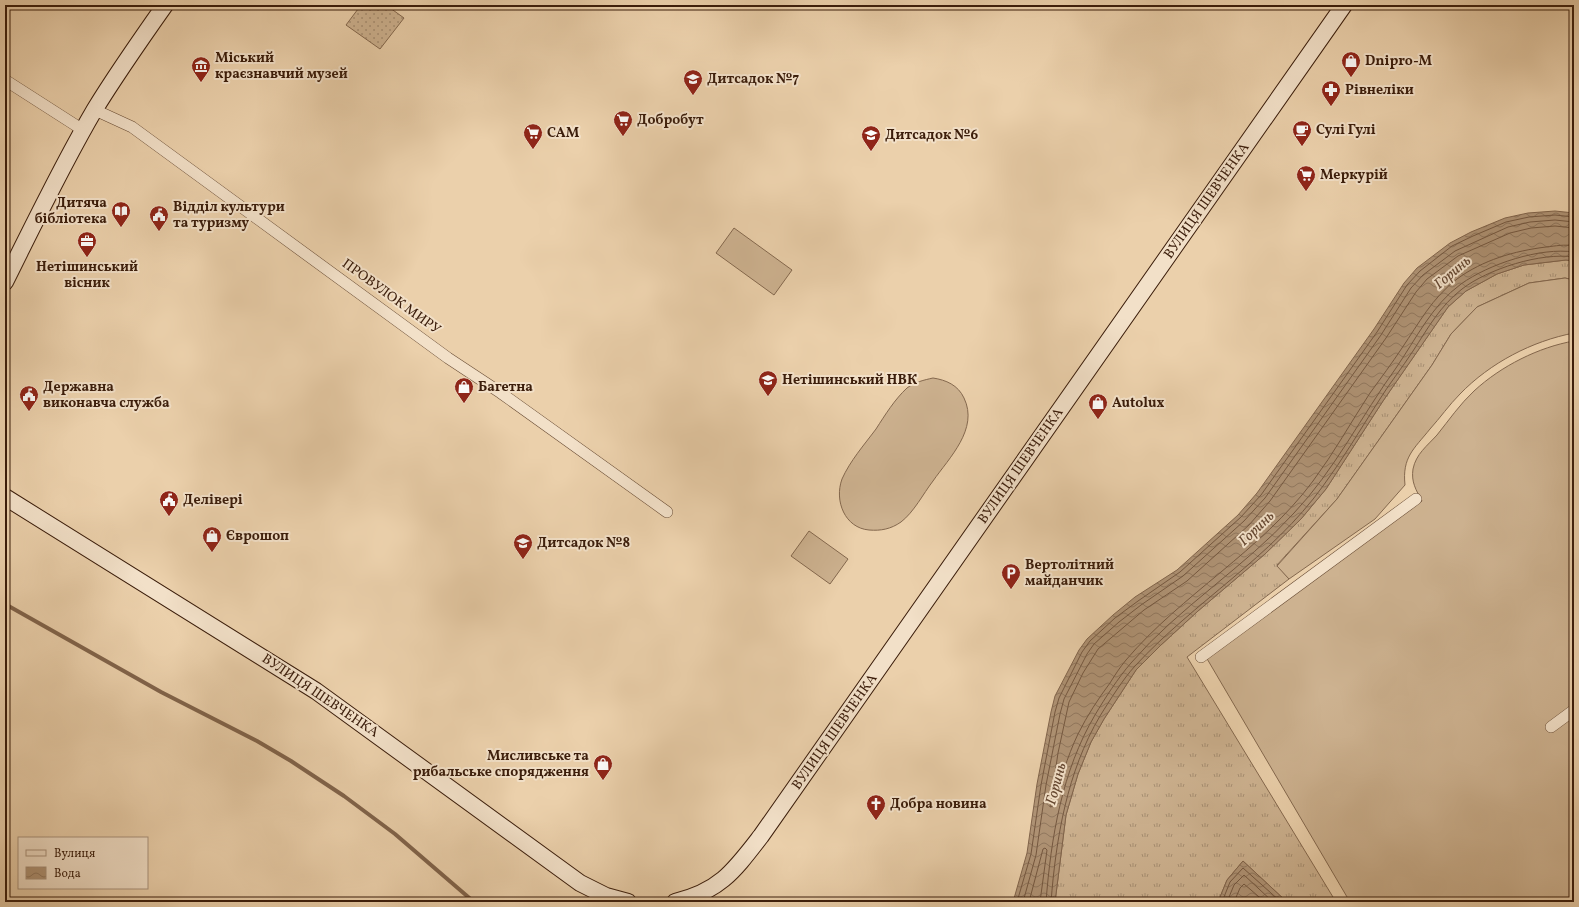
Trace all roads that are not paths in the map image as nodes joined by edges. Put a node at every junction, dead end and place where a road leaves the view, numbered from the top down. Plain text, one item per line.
1 (165, 5) edge
2 (1344, 5) edge
3 (5, 80) edge
4 (95, 110) junction
5 (83, 130) junction
6 (5, 282) edge
7 (5, 497) edge
8 (1416, 499) dead end
9 (667, 512) dead end
10 (1201, 657) dead end
11 (1574, 710) edge
12 (1551, 727) dead end
13 (628, 902) edge
14 (675, 902) edge

1 - 4 street
2 - 14 street, ВУЛИЦЯ ШЕВЧЕНКА
3 - 5 street
4 - 5 street
4 - 9 street, ПРОВУЛОК МИРУ
5 - 6 street
7 - 13 street, ВУЛИЦЯ ШЕВЧЕНКА
8 - 10 street
11 - 12 street

